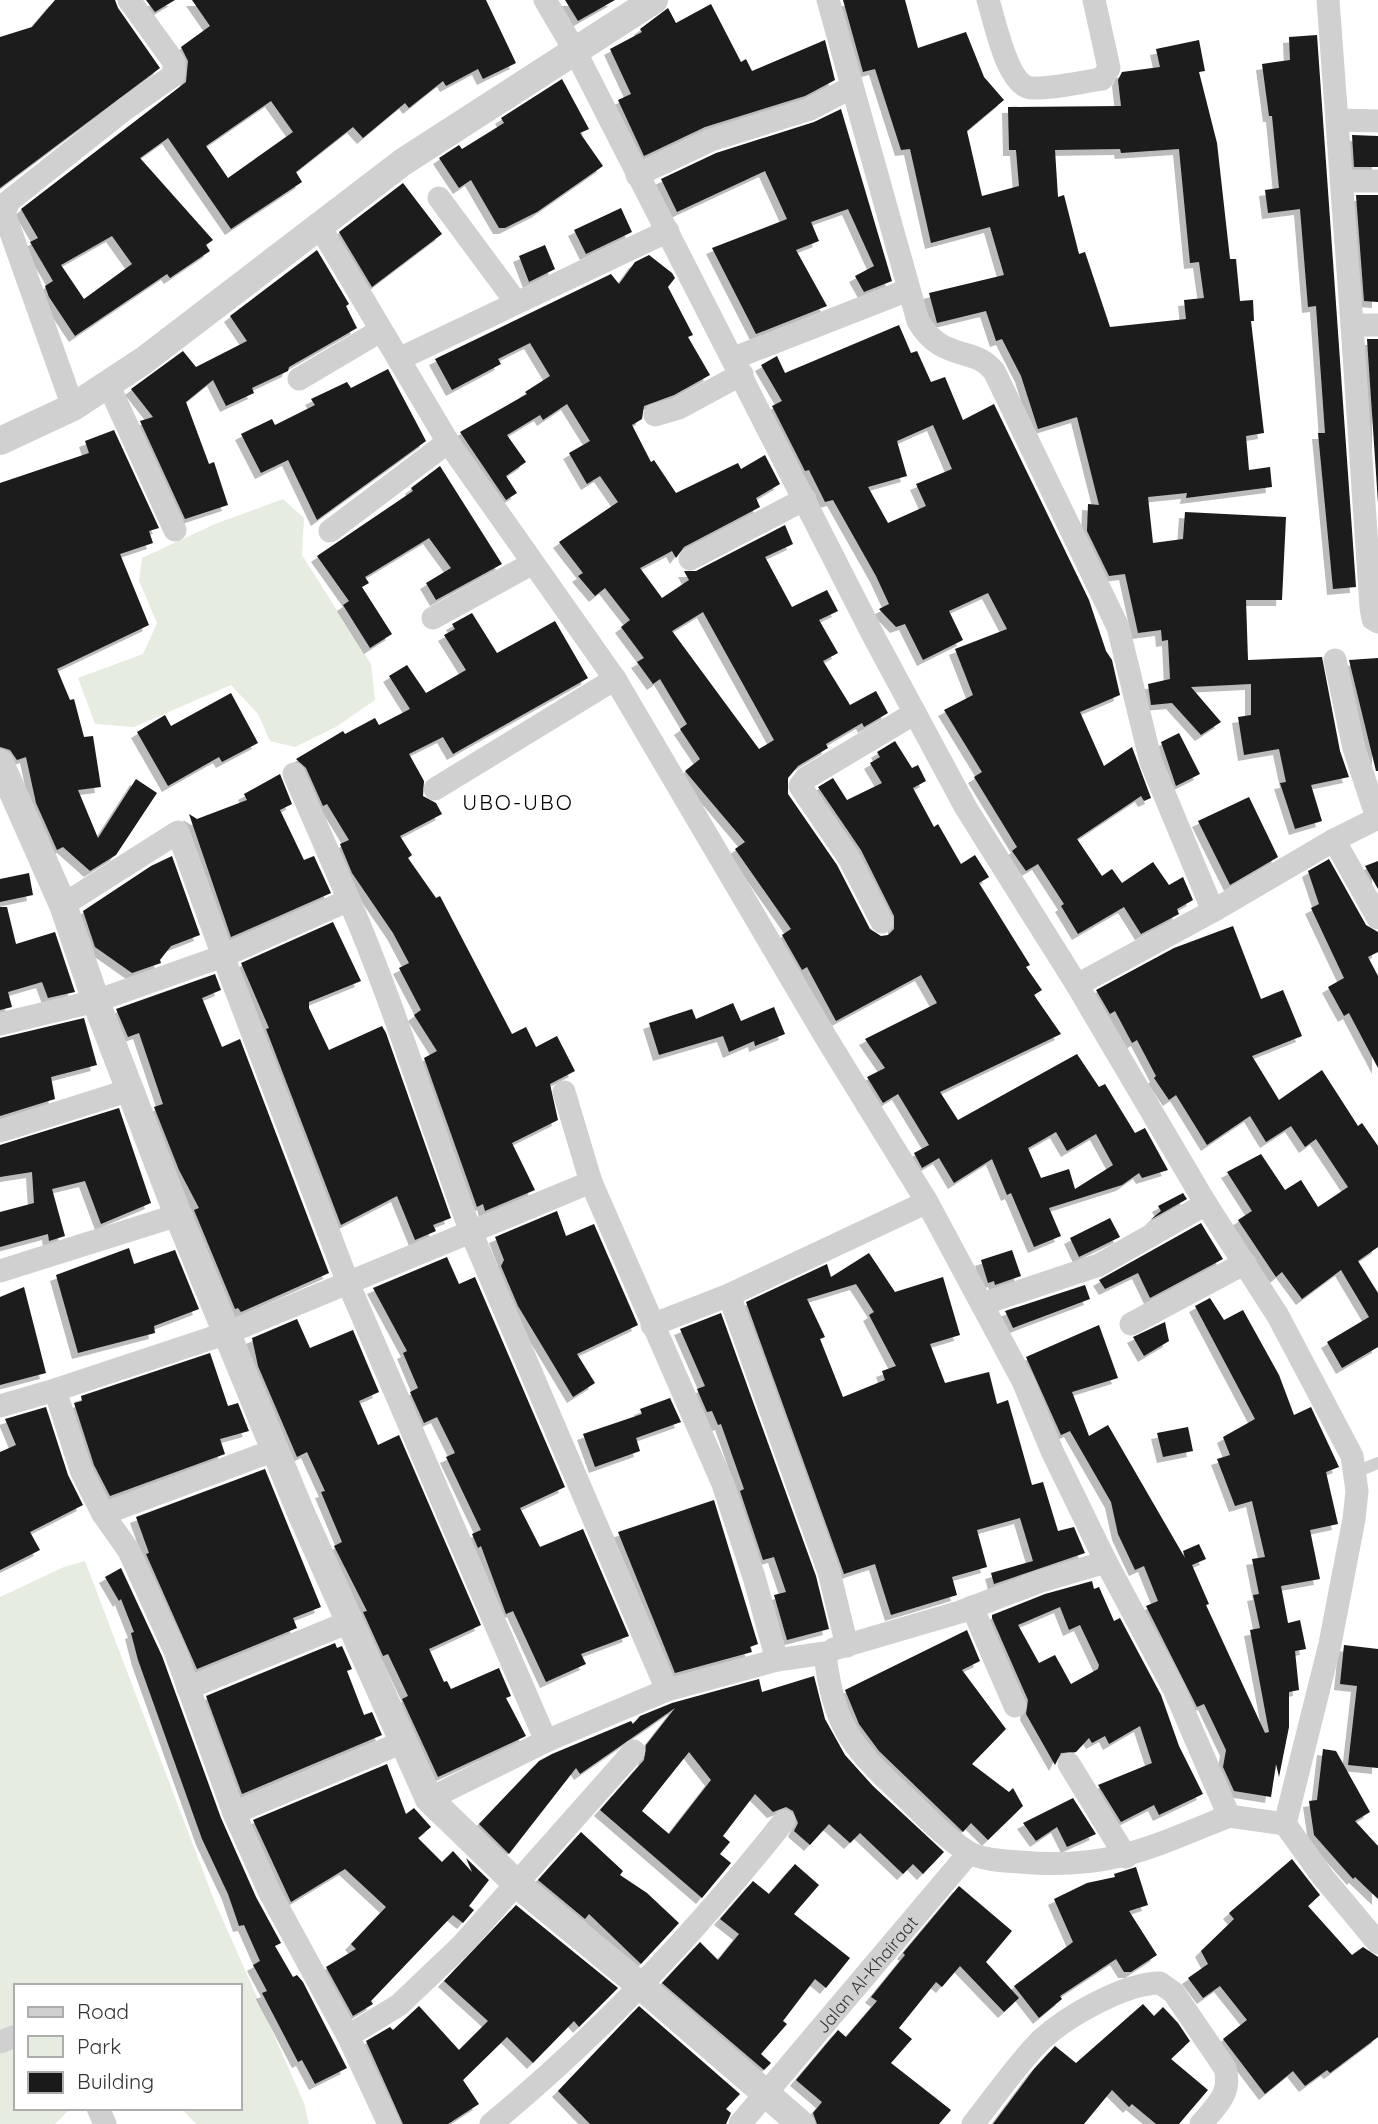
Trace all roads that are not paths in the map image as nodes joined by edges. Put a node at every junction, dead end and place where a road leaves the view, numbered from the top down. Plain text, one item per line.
1 (130, 0) edge
2 (545, 0) edge
3 (654, 0) edge
4 (828, 0) edge
5 (988, 0) edge
6 (1094, 0) edge
7 (1328, 0) edge
8 (574, 49) junction
9 (852, 87) junction
10 (1338, 120) junction
11 (1378, 121) edge
12 (637, 175) junction
13 (1342, 181) junction
14 (1378, 181) edge
15 (439, 198) dead end
16 (320, 227) junction
17 (668, 231) junction
18 (908, 290) junction
19 (516, 302) junction
20 (1352, 325) junction
21 (1378, 325) edge
22 (380, 331) junction
23 (399, 359) junction
24 (738, 366) junction
25 (299, 379) dead end
26 (108, 384) junction
27 (72, 407) junction
28 (655, 415) dead end
29 (0, 441) edge
30 (448, 442) junction
31 (805, 499) junction
32 (175, 530) dead end
33 (330, 531) dead end
34 (690, 559) dead end
35 (533, 564) junction
36 (433, 618) dead end
37 (1378, 622) edge
38 (1335, 660) dead end
39 (615, 679) junction
40 (915, 713) junction
41 (0, 763) edge
42 (294, 774) dead end
43 (435, 789) dead end
44 (1378, 818) edge
45 (1334, 840) junction
46 (349, 901) junction
47 (63, 905) junction
48 (1213, 911) junction
49 (1378, 918) edge
50 (882, 922) dead end
51 (223, 956) junction
52 (1077, 985) junction
53 (96, 1001) junction
54 (0, 1024) edge
55 (130, 1090) junction
56 (564, 1092) dead end
57 (0, 1131) edge
58 (591, 1182) junction
59 (927, 1202) junction
60 (1206, 1204) junction
61 (178, 1215) junction
62 (471, 1231) junction
63 (1245, 1263) junction
64 (0, 1271) edge
65 (348, 1283) junction
66 (729, 1295) junction
67 (982, 1304) junction
68 (1131, 1324) dead end
69 (652, 1325) junction
70 (228, 1333) junction
71 (55, 1390) junction
72 (0, 1406) edge
73 (275, 1450) junction
74 (1378, 1463) edge
75 (1353, 1473) junction
76 (103, 1514) junction
77 (1106, 1562) junction
78 (972, 1607) junction
79 (349, 1622) junction
80 (836, 1649) junction
81 (777, 1660) junction
82 (188, 1689) junction
83 (667, 1690) junction
84 (1015, 1706) dead end
85 (546, 1741) junction
86 (403, 1742) junction
87 (634, 1751) dead end
88 (1069, 1764) dead end
89 (429, 1799) junction
90 (234, 1813) junction
91 (1229, 1816) junction
92 (784, 1821) dead end
93 (1285, 1824) junction
94 (970, 1853) junction
95 (1126, 1857) junction
96 (518, 1885) junction
97 (1378, 1943) edge
98 (641, 1986) junction
99 (348, 2036) junction
100 (764, 2095) junction
101 (389, 2124) edge
102 (491, 2124) edge
103 (740, 2124) edge
104 (801, 2124) edge
105 (973, 2124) edge
106 (1201, 2124) edge

1 - 27 street
2 - 8 street
3 - 8 street
4 - 9 street
5 - 6 street
7 - 10 street
8 - 12 street
8 - 16 street
9 - 12 street
9 - 18 street
10 - 11 street
10 - 13 street
12 - 17 street
13 - 14 street
13 - 20 street
15 - 19 street
16 - 22 street
16 - 26 street
17 - 19 street
17 - 24 street
18 - 24 street
18 - 48 street
19 - 23 street
20 - 21 street
20 - 37 street
22 - 23 street
22 - 25 street
23 - 30 street
24 - 28 street
24 - 31 street
26 - 27 street
26 - 32 street
27 - 29 street
30 - 33 street
30 - 35 street
31 - 34 street
31 - 40 street
35 - 36 street
35 - 39 street
38 - 44 street
39 - 43 street
39 - 59 street
40 - 50 street
40 - 52 street
41 - 47 street
42 - 46 street
44 - 45 street
45 - 48 street
45 - 49 street
46 - 51 street
46 - 62 street
47 - 51 street
47 - 53 street
48 - 52 street
51 - 53 street
51 - 65 street
52 - 60 street
53 - 54 street
53 - 55 street
55 - 57 street
55 - 61 street
56 - 58 street
58 - 62 street
58 - 69 street
59 - 66 street
59 - 67 street
60 - 63 street
60 - 67 street
61 - 64 street
61 - 70 street
62 - 65 street
62 - 83 street
63 - 68 street
63 - 75 street
65 - 70 street
65 - 85 street
66 - 69 street
66 - 80 street
67 - 77 street
69 - 81 street
70 - 71 street
70 - 73 street
71 - 72 street
71 - 76 street
73 - 76 street
73 - 79 street
74 - 75 lane
75 - 93 street
76 - 82 street
77 - 78 street
77 - 91 street
78 - 80 street
78 - 84 street
79 - 82 street
79 - 86 street
80 - 81 street
80 - 94 street
81 - 83 street
82 - 90 street
83 - 85 street
85 - 89 street
86 - 89 street
86 - 90 street
87 - 96 street
88 - 95 street
89 - 96 street
90 - 99 street
91 - 93 street
91 - 95 street
92 - 98 street
93 - 97 street
94 - 95 street
94 - 100 street, Jalan Al-Khairaat
96 - 98 street
96 - 99 street
98 - 100 street
98 - 102 street
99 - 101 street
100 - 103 street, Jalan Al-Khairaat
100 - 104 street
105 - 106 street

